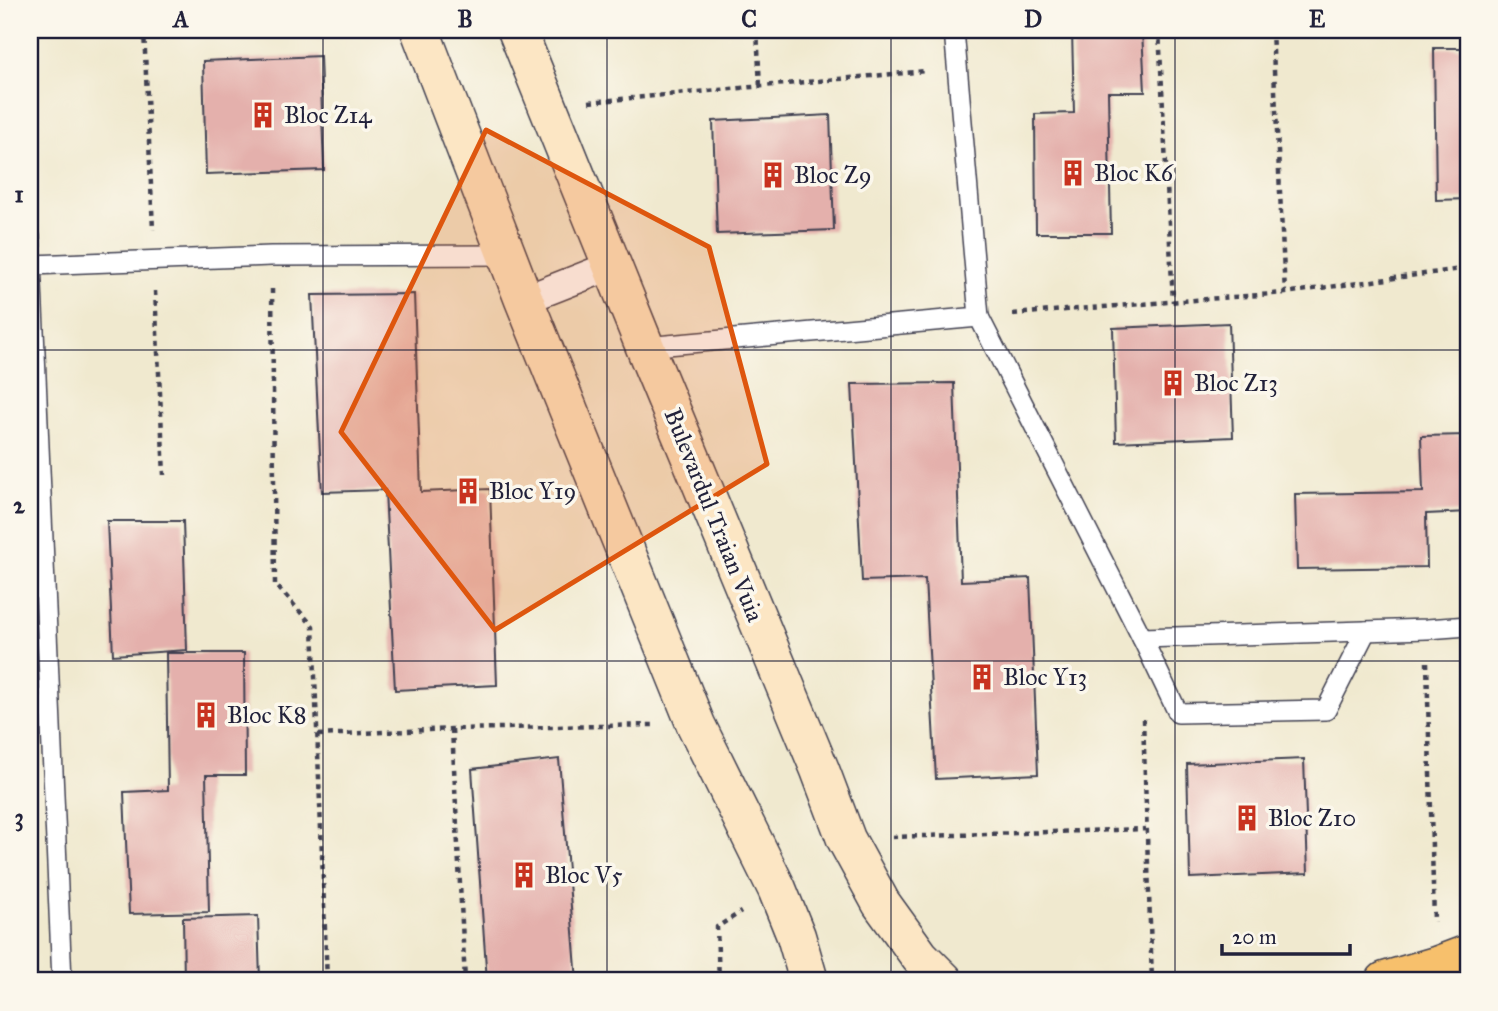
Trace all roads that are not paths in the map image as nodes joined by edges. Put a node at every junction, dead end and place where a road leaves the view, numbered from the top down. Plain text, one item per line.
1 (420, 30) edge
2 (517, 30) edge
3 (954, 30) edge
4 (30, 237) edge
5 (508, 255) junction
6 (32, 265) junction
7 (613, 265) junction
8 (524, 300) junction
9 (979, 317) junction
10 (645, 348) junction
11 (1468, 626) edge
12 (1366, 631) junction
13 (1142, 638) junction
14 (1452, 960) edge
15 (62, 981) edge
16 (809, 981) edge
17 (944, 981) edge
18 (1385, 981) edge

1 - 5 main road
2 - 7 main road, Bulevardul Traian Vuia
3 - 9 lane
4 - 6 lane
5 - 6 lane
5 - 8 main road
6 - 15 lane
7 - 8 street
7 - 10 main road, Bulevardul Traian Vuia
8 - 16 main road
9 - 10 lane
9 - 13 lane
10 - 17 main road, Bulevardul Traian Vuia
11 - 12 lane
12 - 13 lane
12 - 13 lane
14 - 18 highway

